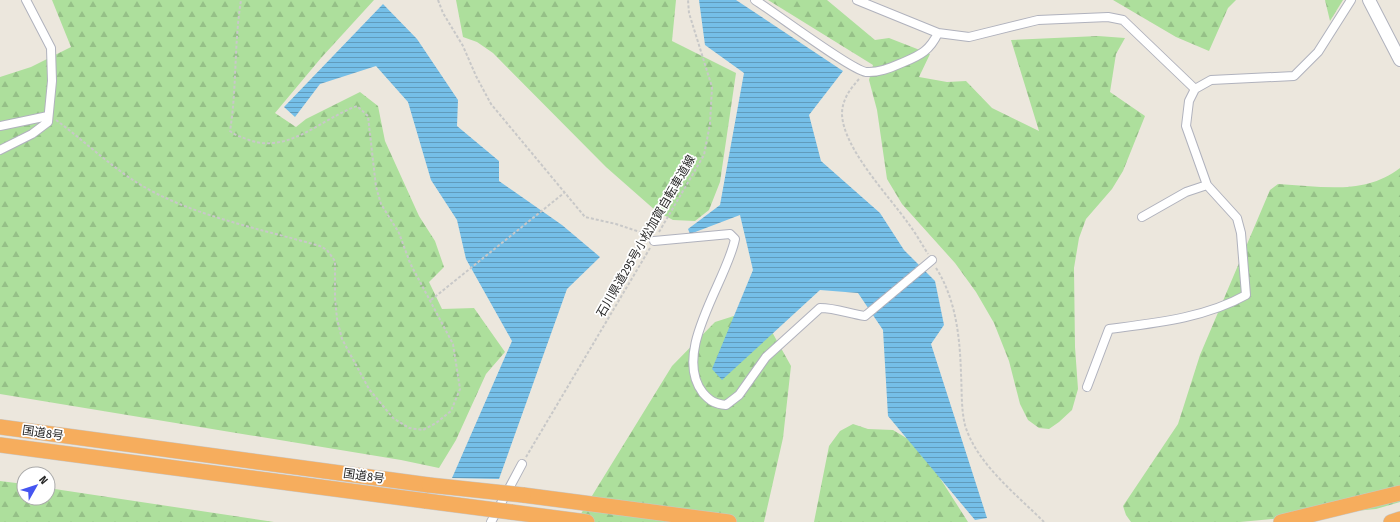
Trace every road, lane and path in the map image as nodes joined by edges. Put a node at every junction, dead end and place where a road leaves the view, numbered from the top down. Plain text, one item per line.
1 (26, 0) edge
2 (241, 0) edge
3 (438, 0) edge
4 (688, 0) edge
5 (755, 0) edge
6 (857, 0) edge
7 (1350, 0) edge
8 (1369, 0) edge
9 (938, 33) junction
10 (1400, 60) edge
11 (864, 72) junction
12 (1195, 89) junction
13 (48, 116) junction
14 (0, 126) edge
15 (0, 150) edge
16 (1207, 185) junction
17 (564, 193) junction
18 (1142, 217) dead end
19 (654, 239) junction
20 (929, 262) junction
21 (431, 300) junction
22 (1087, 387) dead end
23 (0, 427) edge
24 (0, 445) edge
25 (522, 464) joint
26 (1400, 493) edge
27 (1400, 519) edge
28 (491, 522) edge
29 (587, 522) edge
30 (729, 522) edge
31 (1044, 522) edge
32 (1281, 522) edge
33 (1391, 522) edge

1 - 13 street
2 - 21 path
3 - 17 path
4 - 19 path, 石川県道295号小松加賀自転車道線
5 - 11 street
6 - 9 street
7 - 12 street
8 - 10 street
9 - 11 street
9 - 12 street
11 - 20 path
12 - 16 street
13 - 14 street
13 - 15 street
13 - 21 path
16 - 18 street
16 - 22 street
17 - 19 path
17 - 21 path
19 - 20 street
19 - 25 path, 石川県道295号小松加賀自転車道線
20 - 31 path
23 - 30 highway, 国道8号, bridge
24 - 29 highway, 国道8号, bridge
25 - 28 street
26 - 32 highway
27 - 33 highway

